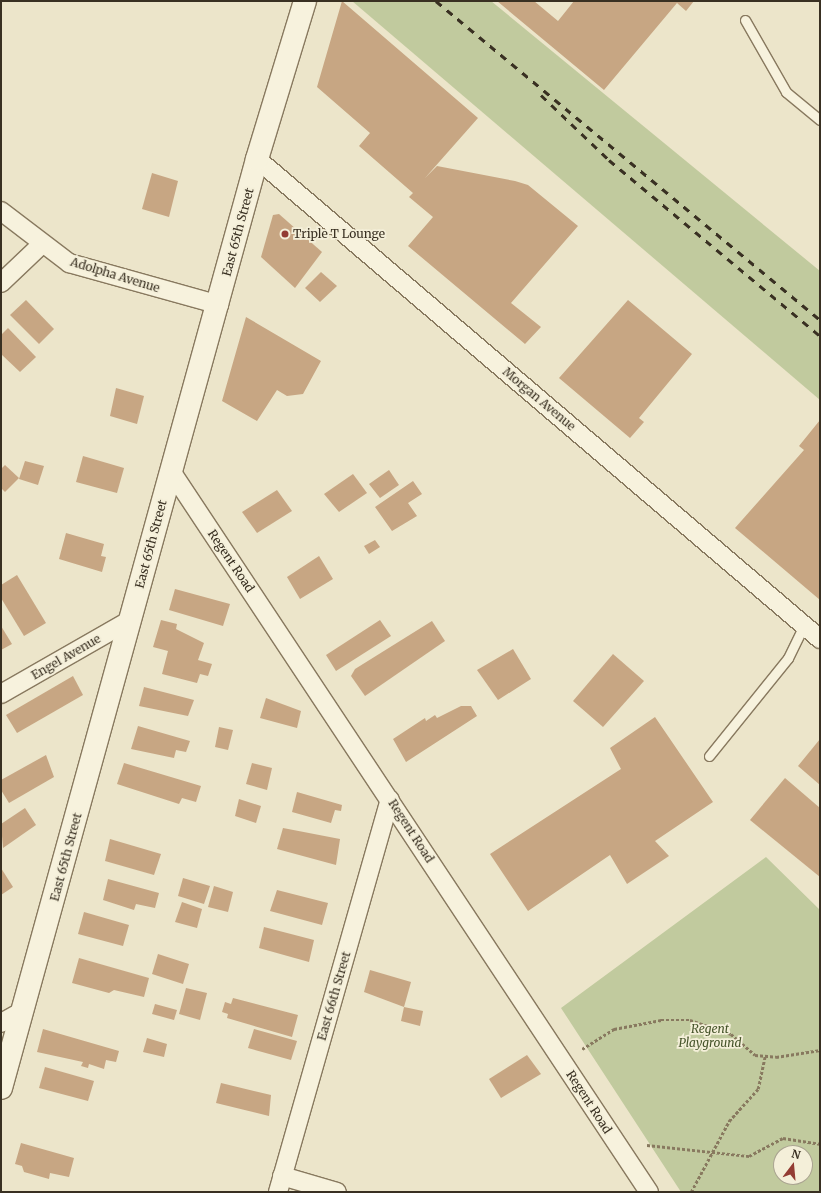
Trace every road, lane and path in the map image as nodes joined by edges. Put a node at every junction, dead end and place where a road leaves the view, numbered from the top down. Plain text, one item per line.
1 (305, 1) edge
2 (744, 20) dead end
3 (820, 120) edge
4 (257, 159) junction
5 (1, 211) edge
6 (42, 244) junction
7 (1, 284) edge
8 (219, 305) junction
9 (171, 471) junction
10 (130, 620) junction
11 (804, 625) junction
12 (820, 639) edge
13 (1, 694) edge
14 (709, 756) dead end
15 (390, 800) junction
16 (24, 1010) junction
17 (1, 1023) edge
18 (582, 1049) dead end
19 (820, 1050) edge
20 (765, 1056) junction
21 (1, 1088) edge
22 (820, 1144) edge
23 (647, 1146) dead end
24 (714, 1154) junction
25 (280, 1184) edge
26 (337, 1192) edge
27 (649, 1192) edge
28 (691, 1192) edge

1 - 4 street, East 65th Street
2 - 3 lane
4 - 8 street, East 65th Street
4 - 11 street, Morgan Avenue
5 - 6 street, Adolpha Avenue
6 - 7 street
6 - 8 street, Adolpha Avenue
8 - 9 street, East 65th Street
9 - 10 street, East 65th Street
9 - 15 street, Regent Road
10 - 13 street, Engel Avenue
10 - 16 street, East 65th Street
11 - 12 street, Morgan Avenue
11 - 14 lane
15 - 25 street, East 66th Street
15 - 27 street, Regent Road
16 - 17 street
16 - 21 street, East 65th Street
18 - 20 path
19 - 20 path
20 - 24 path
22 - 24 path
23 - 24 path
24 - 28 path
25 - 26 street

